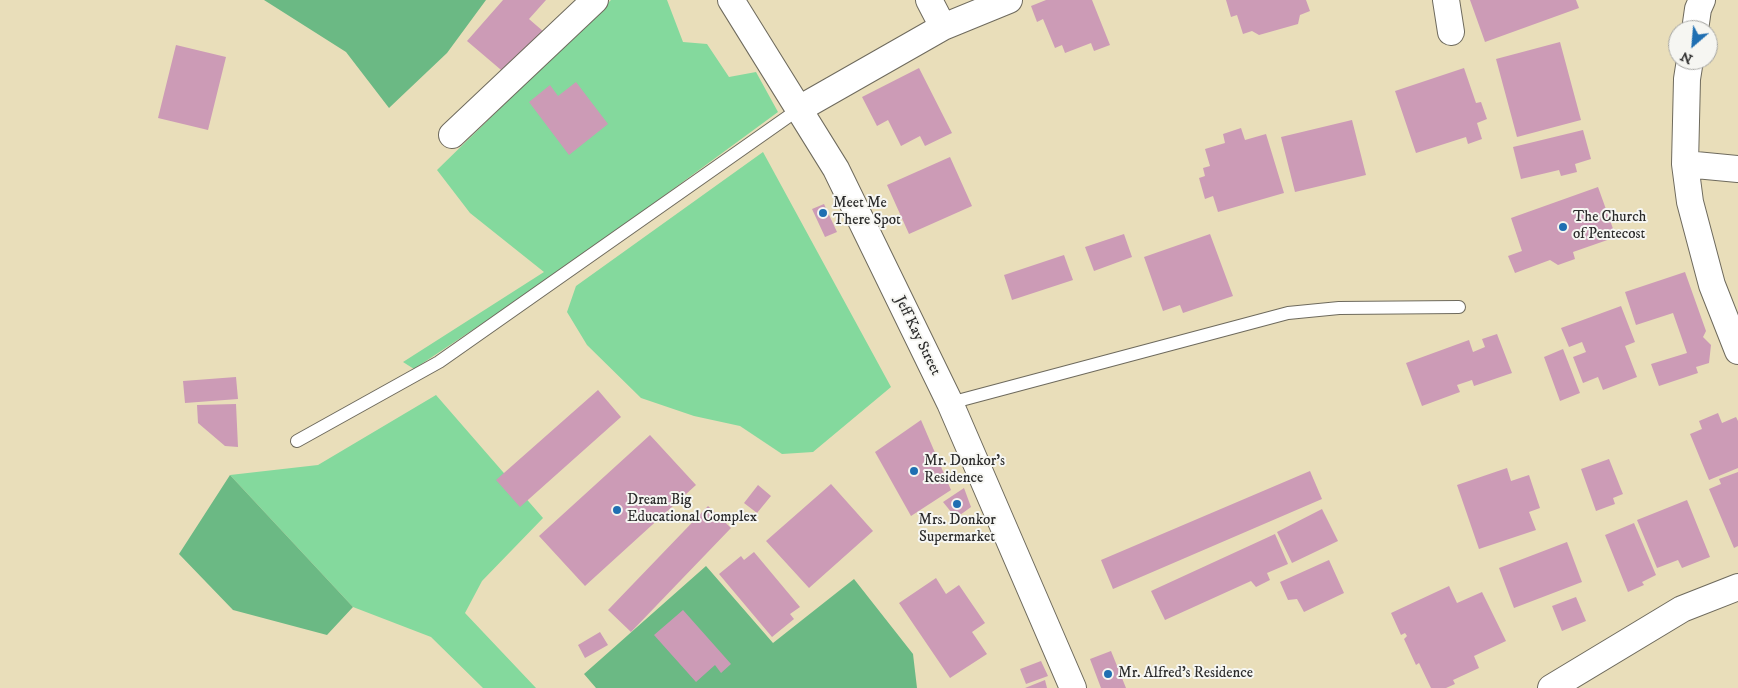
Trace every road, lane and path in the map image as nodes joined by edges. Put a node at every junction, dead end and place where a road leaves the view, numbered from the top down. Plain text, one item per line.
1 (595, 0) edge
2 (731, 0) edge
3 (929, 0) edge
4 (1009, 0) edge
5 (1446, 0) edge
6 (1702, 0) edge
7 (1696, 20) edge
8 (943, 27) junction
9 (1452, 32) dead end
10 (1688, 70) edge
11 (799, 109) junction
12 (452, 135) dead end
13 (1685, 164) junction
14 (1738, 169) edge
15 (1459, 307) dead end
16 (1738, 351) edge
17 (950, 403) junction
18 (297, 441) dead end
19 (1738, 587) edge
20 (1073, 688) edge
21 (1552, 688) edge

1 - 12 street
2 - 11 street, Jeff Kay Street
3 - 8 street
4 - 8 street
5 - 9 street
6 - 7 street
8 - 11 street
10 - 13 street
11 - 17 street, Jeff Kay Street
11 - 18 lane
13 - 14 street
13 - 16 street
15 - 17 lane
17 - 20 street, Jeff Kay Street
19 - 21 street

